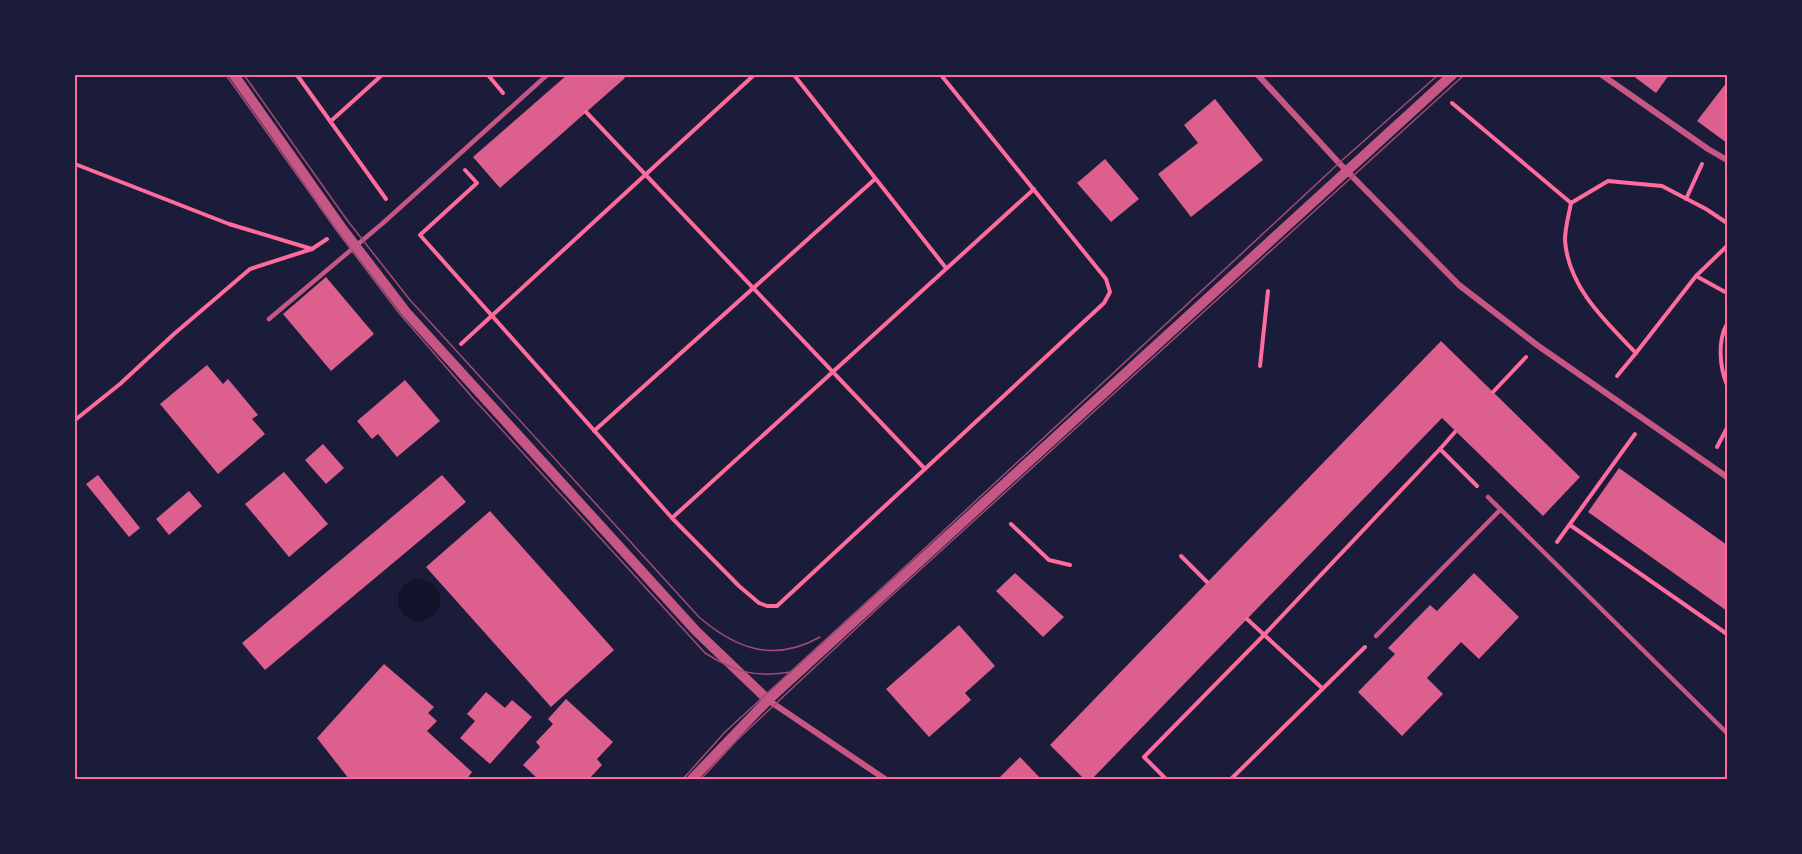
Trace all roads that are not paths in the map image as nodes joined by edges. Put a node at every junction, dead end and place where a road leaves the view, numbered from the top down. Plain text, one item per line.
1 (234, 75) edge
2 (547, 75) edge
3 (1258, 75) edge
4 (1452, 75) edge
5 (1602, 75) edge
6 (1727, 160) edge
7 (1346, 171) junction
8 (356, 246) junction
9 (268, 319) dead end
10 (1727, 477) edge
11 (1488, 497) road end
12 (1500, 510) junction
13 (1376, 636) road end
14 (768, 700) junction
15 (1727, 733) edge
16 (692, 779) edge
17 (885, 779) edge

1 - 8 street
2 - 8 lane
3 - 7 street
4 - 7 street
5 - 6 street
7 - 10 street
7 - 14 street
8 - 9 lane
8 - 14 street
11 - 12 lane
12 - 13 lane
12 - 15 lane
14 - 16 street
14 - 17 street

